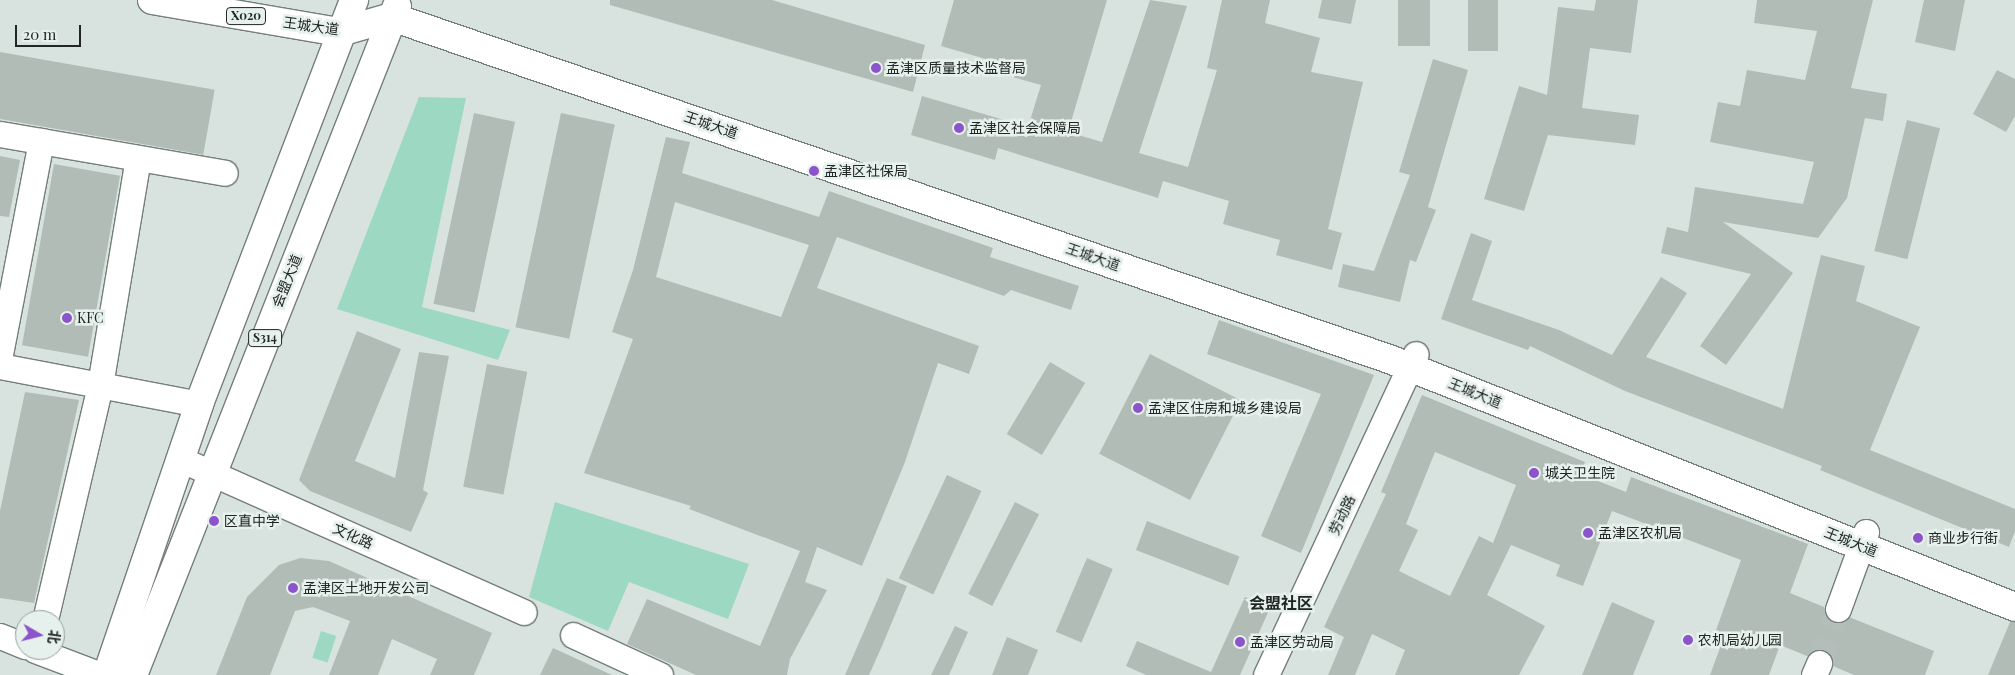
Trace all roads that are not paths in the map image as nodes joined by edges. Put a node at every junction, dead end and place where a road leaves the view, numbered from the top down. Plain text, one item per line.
1 (152, 0) edge
2 (354, 0) edge
3 (395, 5) edge
4 (340, 32) junction
5 (0, 134) edge
6 (40, 141) junction
7 (138, 158) junction
8 (226, 173) dead end
9 (0, 354) edge
10 (1413, 361) junction
11 (0, 366) edge
12 (100, 385) junction
13 (199, 404) junction
14 (182, 460) junction
15 (211, 473) junction
16 (1866, 532) junction
17 (2015, 591) edge
18 (2015, 607) edge
19 (1838, 609) tunnel mouth
20 (47, 610) edge
21 (524, 612) dead end
22 (573, 635) dead end
23 (0, 636) edge
24 (15, 642) edge
25 (62, 660) edge
26 (101, 675) edge
27 (107, 675) edge
28 (133, 675) edge
29 (660, 675) edge
30 (1266, 675) edge

1 - 4 main road, 王城大道 / X020
2 - 4 main road, S314
3 - 4 main road, 王城大道 / X020
3 - 10 main road, 王城大道
3 - 15 main road, 会盟大道 / S314
4 - 13 main road, S314
5 - 6 street
6 - 7 street
6 - 9 street
7 - 8 street
7 - 12 street
10 - 16 main road, 王城大道
10 - 18 main road, 王城大道
10 - 30 street, 劳动路
11 - 12 street
12 - 13 street
12 - 20 street
13 - 14 main road, S314
14 - 15 street, 文化路
14 - 27 main road, S314
15 - 21 street, 文化路
15 - 28 main road, 会盟大道 / S314
16 - 17 main road, 王城大道
16 - 19 street
22 - 29 street
23 - 24 street
25 - 26 street

